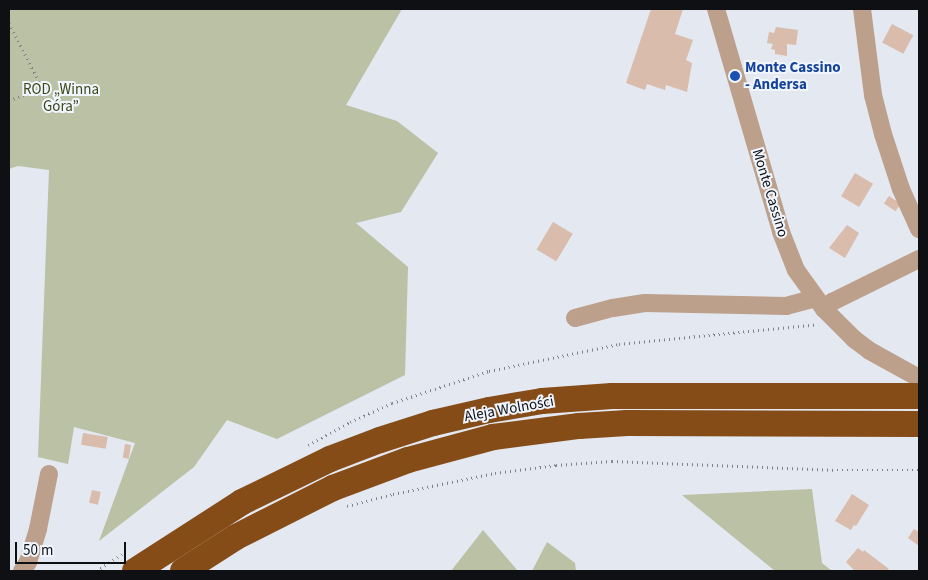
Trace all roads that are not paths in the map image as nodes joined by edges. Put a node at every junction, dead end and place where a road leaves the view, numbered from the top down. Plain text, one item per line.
1 (716, 9) edge
2 (862, 9) edge
3 (919, 229) edge
4 (919, 259) edge
5 (820, 303) junction
6 (575, 318) dead end
7 (919, 378) edge
8 (919, 396) edge
9 (919, 424) edge
10 (48, 474) dead end
11 (22, 571) edge
12 (135, 571) edge
13 (184, 571) edge

1 - 5 street, Monte Cassino
2 - 3 street
4 - 5 street
5 - 6 street
5 - 7 street, Monte Cassino
8 - 12 highway, Aleja Wolności
9 - 13 highway, Aleja Wolności
10 - 11 street

